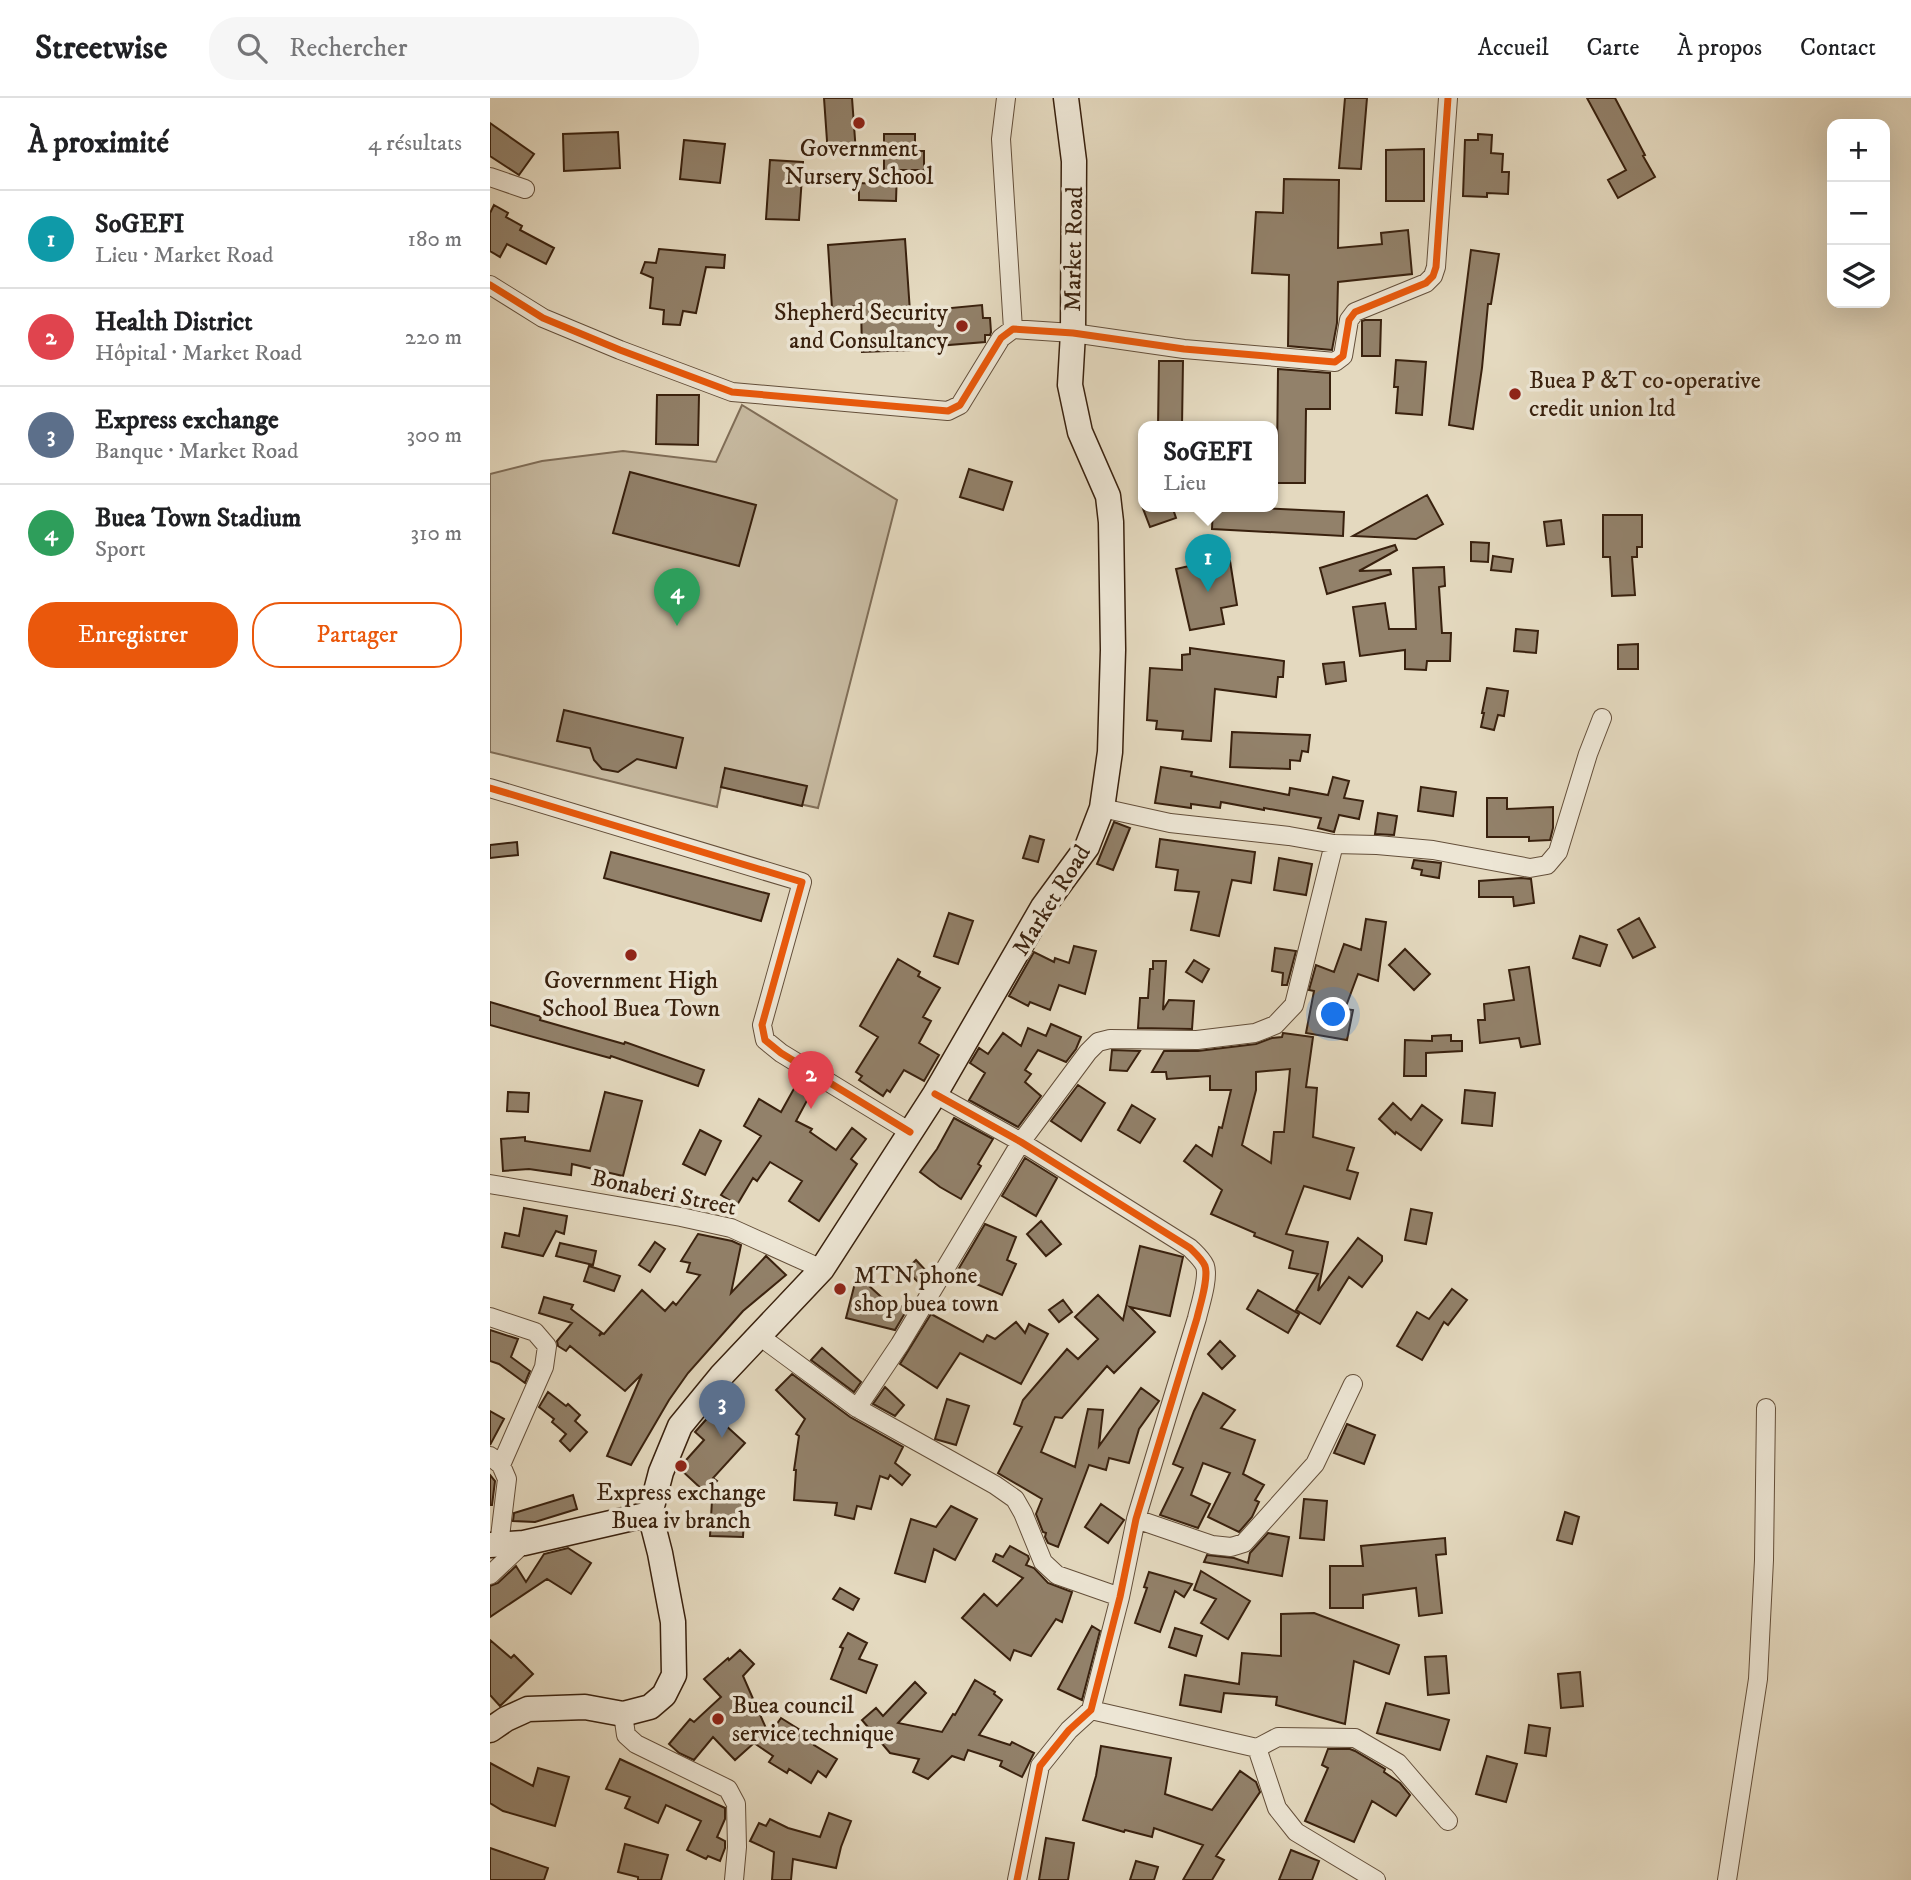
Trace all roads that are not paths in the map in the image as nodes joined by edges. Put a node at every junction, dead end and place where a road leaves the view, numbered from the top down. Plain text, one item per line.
1 (1006, 98) edge
2 (1066, 98) edge
3 (1448, 98) edge
4 (490, 177) edge
5 (525, 189) dead end
6 (490, 285) edge
7 (1013, 329) junction
8 (1073, 333) junction
9 (1602, 718) dead end
10 (490, 789) edge
11 (1102, 808) junction
12 (1334, 844) junction
13 (935, 1094) junction
14 (910, 1132) junction
15 (1021, 1142) junction
16 (490, 1184) edge
17 (822, 1269) junction
18 (490, 1317) edge
19 (758, 1335) junction
20 (1353, 1384) dead end
21 (857, 1408) junction
22 (1766, 1408) dead end
23 (495, 1461) edge
24 (650, 1514) junction
25 (1136, 1519) junction
26 (524, 1543) junction
27 (495, 1545) edge
28 (490, 1575) edge
29 (1120, 1597) junction
30 (1091, 1710) junction
31 (623, 1714) junction
32 (490, 1730) edge
33 (1257, 1748) junction
34 (1448, 1821) dead end
35 (734, 1880) edge
36 (1017, 1880) edge
37 (1376, 1880) edge
38 (1727, 1880) edge

1 - 7 street
2 - 8 main road, Market Road
3 - 8 street
4 - 5 street
6 - 7 street
7 - 8 street
8 - 11 main road, Market Road
9 - 12 street
10 - 14 street
11 - 12 street
11 - 13 main road, Market Road
12 - 15 street
13 - 14 main road, Market Road
13 - 15 street
14 - 17 main road, Market Road
15 - 21 street
15 - 25 street
16 - 17 street, Bonaberi Street
17 - 19 main road, Market Road
18 - 23 street
19 - 21 street
19 - 24 main road, Market Road
20 - 25 street
21 - 29 street
22 - 38 street
23 - 27 street
24 - 26 main road
24 - 31 main road
25 - 29 street
26 - 27 main road
26 - 28 street
29 - 30 street
30 - 33 street
30 - 36 street
31 - 32 main road
31 - 35 street
33 - 34 street
33 - 37 street

